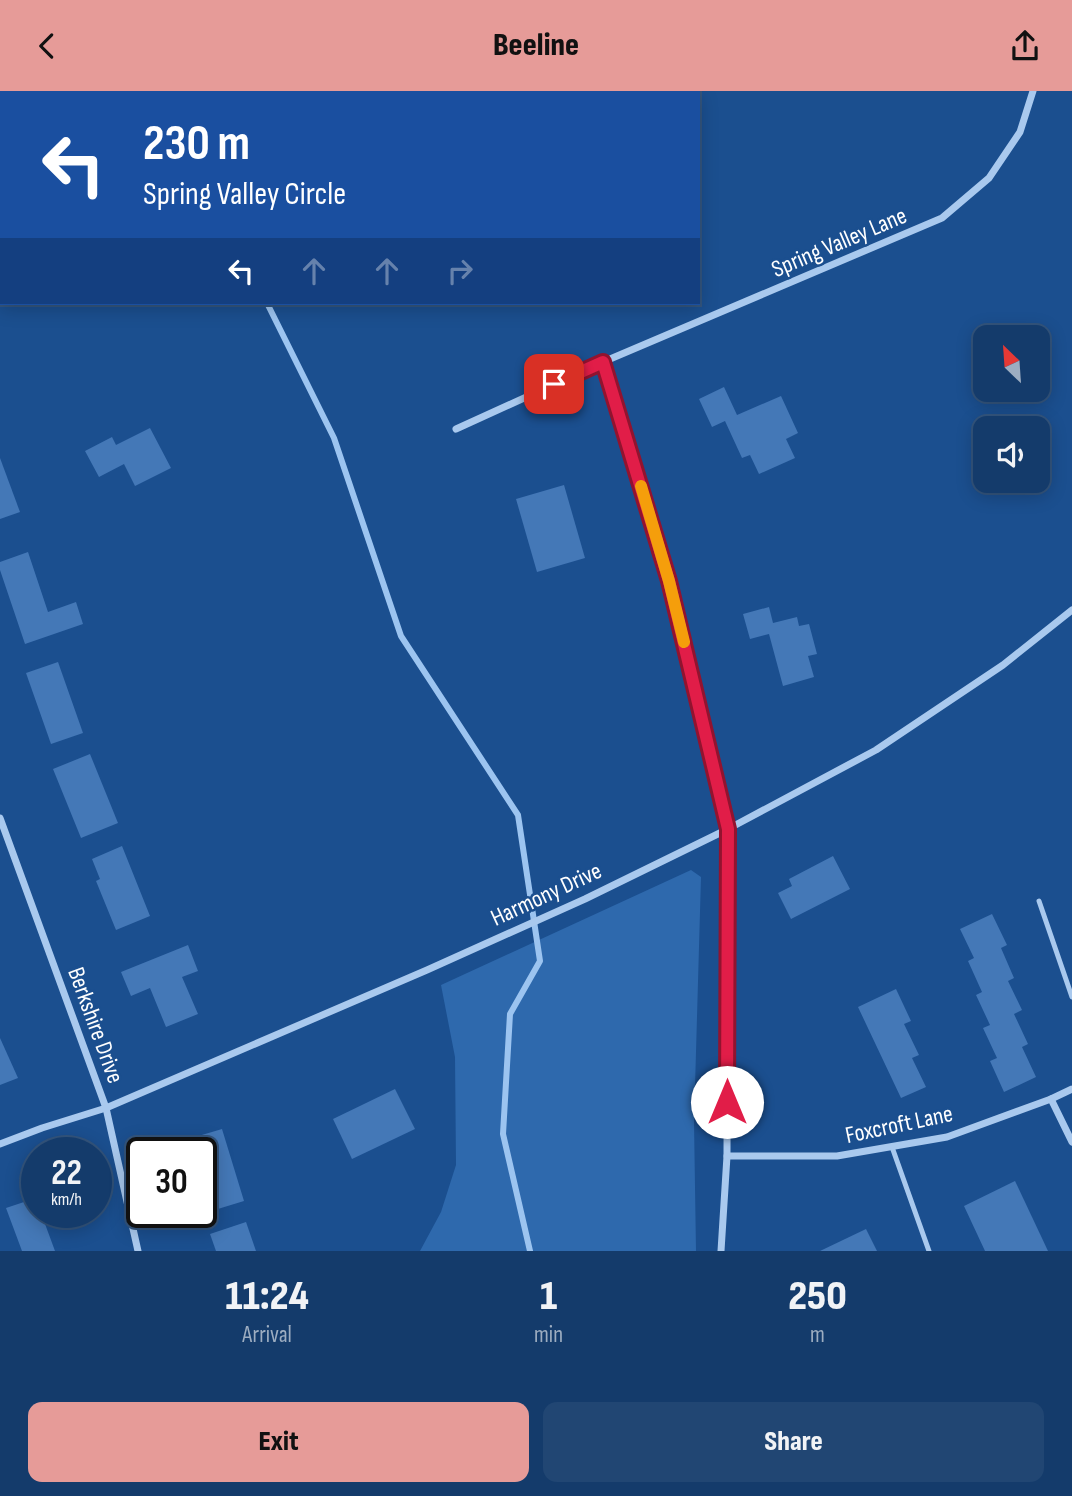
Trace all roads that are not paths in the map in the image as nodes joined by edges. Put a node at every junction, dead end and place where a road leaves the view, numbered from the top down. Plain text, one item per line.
1 (1033, 91) edge
2 (603, 362) junction
3 (456, 429) dead end
4 (1072, 610) edge
5 (0, 818) edge
6 (728, 829) junction
7 (1039, 901) dead end
8 (1072, 997) edge
9 (1072, 1089) edge
10 (1051, 1099) junction
11 (106, 1108) junction
12 (1072, 1142) edge
13 (0, 1144) edge
14 (892, 1147) junction
15 (727, 1156) junction
16 (138, 1251) edge
17 (721, 1251) edge
18 (929, 1251) edge

1 - 2 street, Spring Valley Lane
2 - 3 street, Spring Valley Lane
2 - 6 street
4 - 6 street, Harmony Drive
5 - 11 street, Berkshire Drive
6 - 11 street, Harmony Drive
6 - 15 street
7 - 8 lane
9 - 10 street, Foxcroft Lane
10 - 12 street
10 - 14 street, Foxcroft Lane
11 - 13 street, Harmony Drive
11 - 16 street, Berkshire Drive
14 - 15 street, Foxcroft Lane
14 - 18 lane
15 - 17 street

